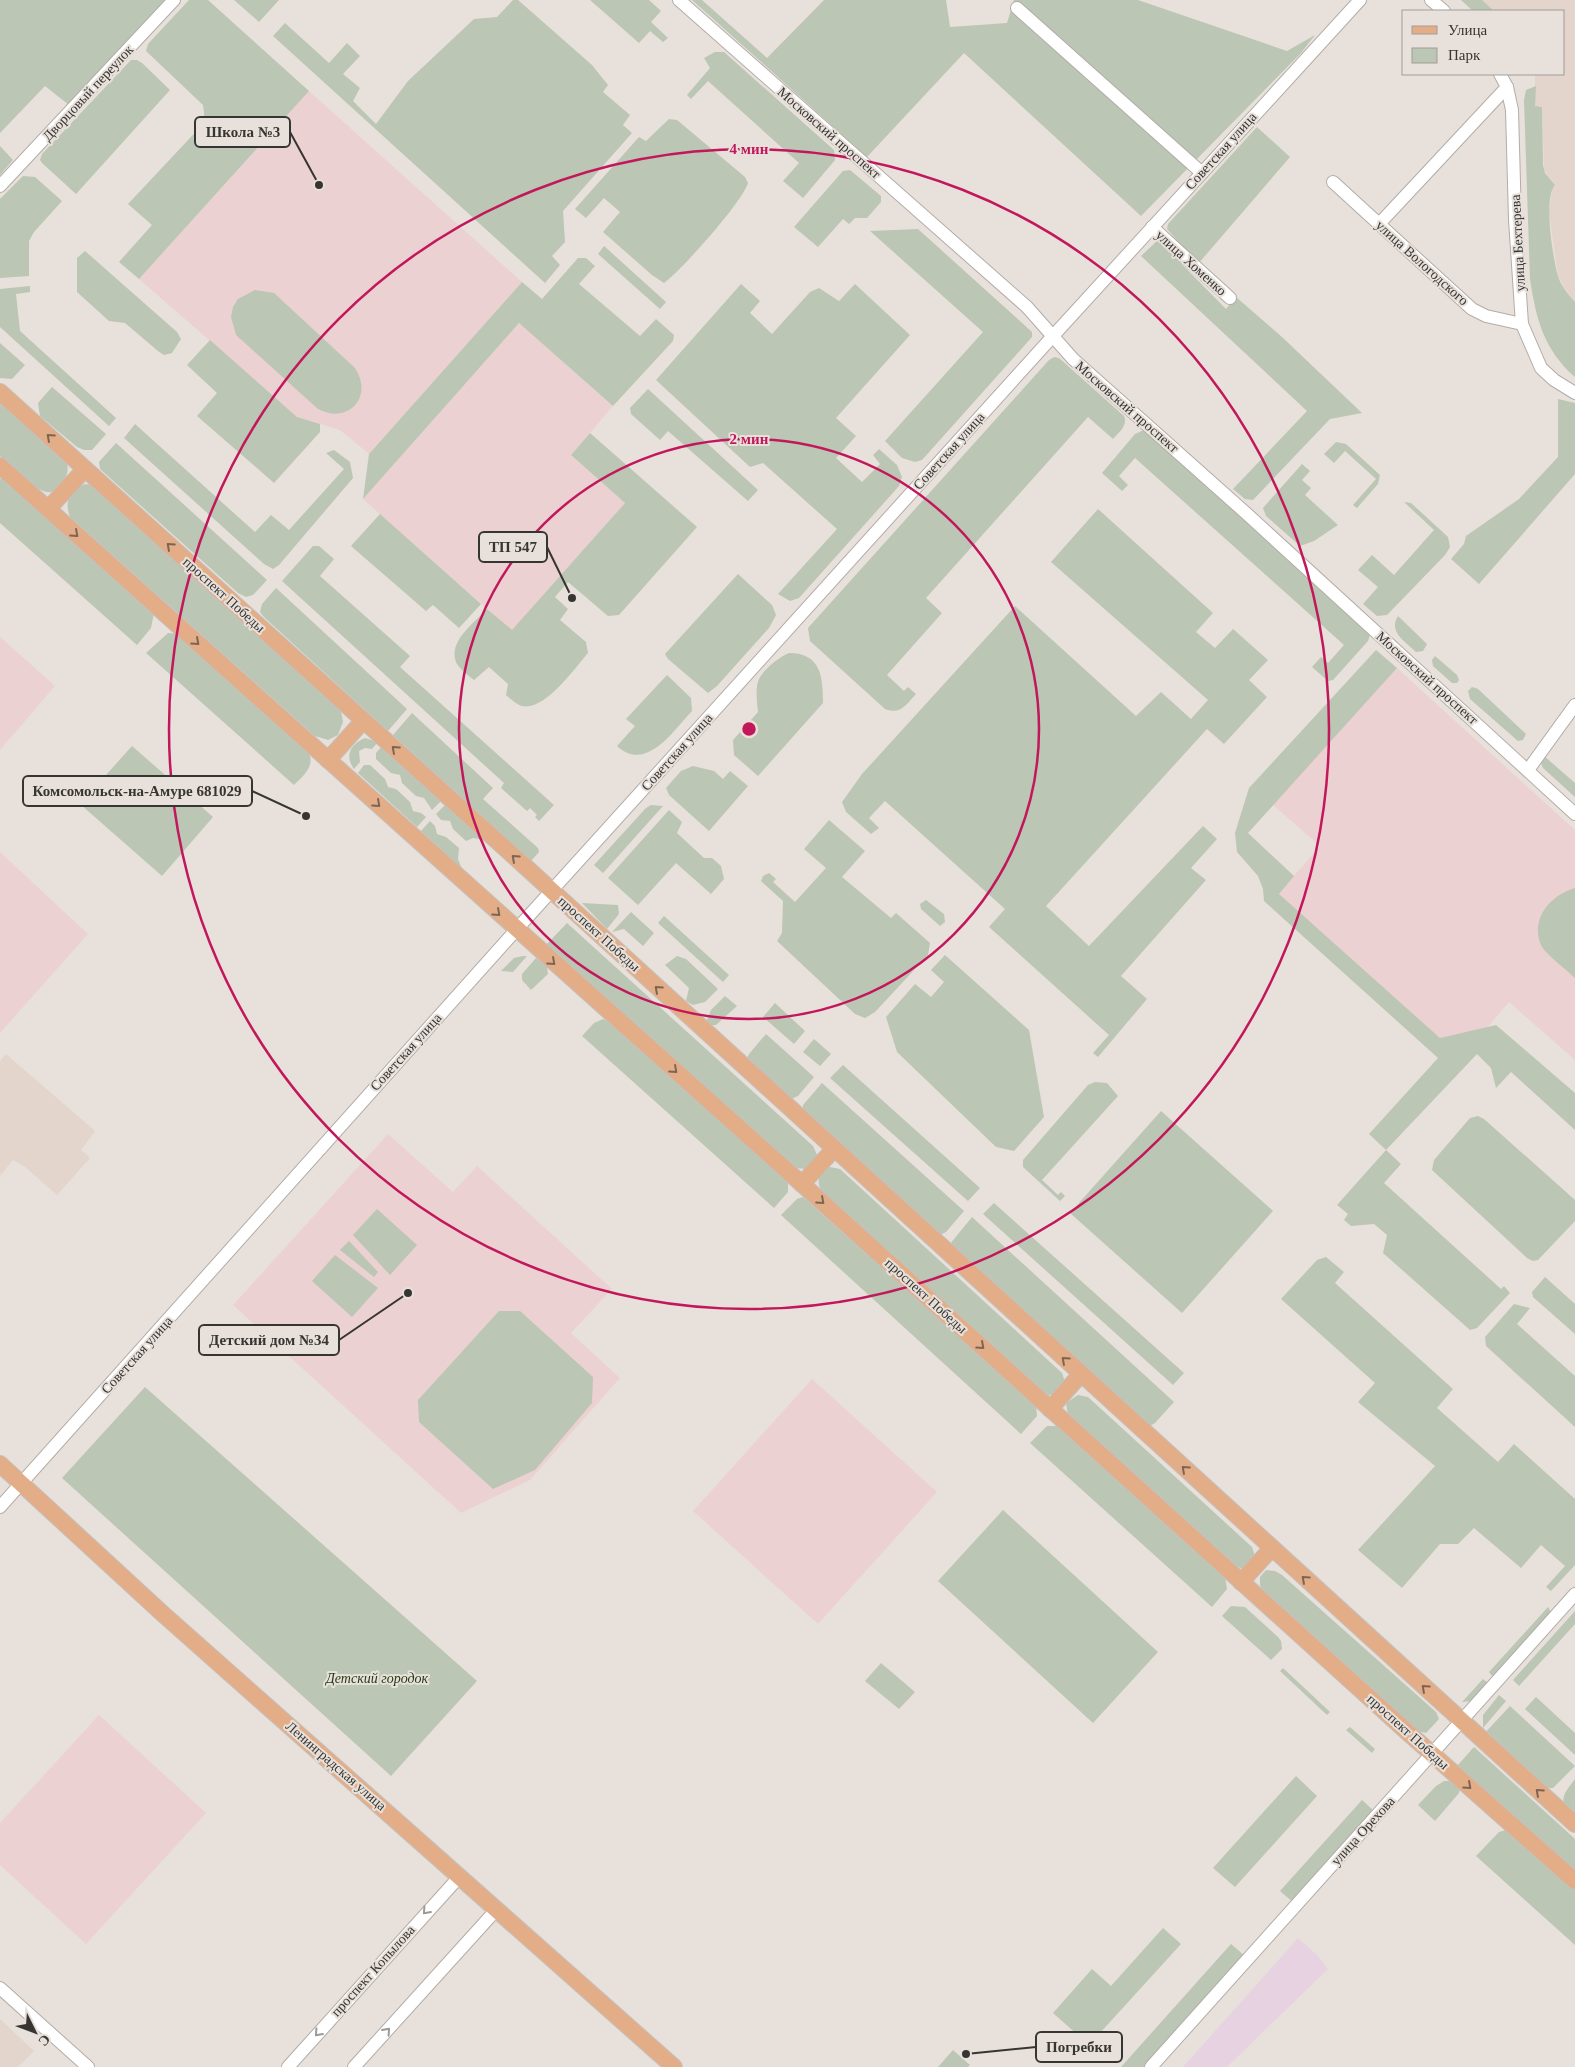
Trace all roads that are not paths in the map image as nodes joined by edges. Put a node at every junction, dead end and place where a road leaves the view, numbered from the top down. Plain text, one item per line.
1 (174, 0) edge
2 (679, 0) edge
3 (1360, 0) edge
4 (1431, 0) edge
5 (1017, 8) dead end
6 (1443, 10) edge
7 (1501, 75) edge
8 (1507, 87) junction
9 (1202, 173) junction
10 (1333, 182) dead end
11 (0, 186) edge
12 (1379, 224) junction
13 (1152, 228) junction
14 (1230, 298) dead end
15 (1522, 324) junction
16 (1053, 336) junction
17 (0, 392) edge
18 (1575, 392) edge
19 (0, 466) edge
20 (85, 469) junction
21 (48, 510) junction
22 (1575, 705) edge
23 (363, 721) junction
24 (328, 760) junction
25 (1528, 770) junction
26 (1575, 814) edge
27 (551, 891) junction
28 (516, 930) junction
29 (834, 1149) junction
30 (802, 1184) junction
31 (1081, 1374) junction
32 (1050, 1409) junction
33 (0, 1464) edge
34 (22, 1483) junction
35 (0, 1508) edge
36 (1272, 1548) junction
37 (1241, 1582) junction
38 (1575, 1594) edge
39 (1461, 1721) junction
40 (1432, 1754) junction
41 (1575, 1824) edge
42 (460, 1876) junction
43 (1575, 1881) edge
44 (497, 1909) junction
45 (0, 1988) edge
46 (88, 2067) edge
47 (288, 2067) edge
48 (354, 2067) edge
49 (674, 2067) edge
50 (1151, 2067) edge

1 - 11 street, Дворцовый переулок
2 - 16 street, Московский проспект
3 - 9 street, Советская улица
4 - 6 street
5 - 9 street
7 - 8 street, улица Бехтерева
8 - 12 street
8 - 15 street, улица Бехтерева
9 - 13 street, Советская улица
10 - 12 street, улица Вологодского
12 - 15 street, улица Вологодского
13 - 14 street, улица Хоменко
13 - 16 street, Советская улица
15 - 18 street, улица Бехтерева
16 - 25 street, Московский проспект
16 - 27 street, Советская улица
20 -> 17 main road, проспект Победы
19 - 21 main road, проспект Победы
20 - 21 main road
23 -> 20 main road, проспект Победы
21 -> 24 main road, проспект Победы
22 - 25 street
23 - 24 main road
27 -> 23 main road, проспект Победы
24 -> 28 main road, проспект Победы
25 - 26 street, Московский проспект
27 - 28 street, Советская улица
29 -> 27 main road, проспект Победы
28 -> 30 main road, проспект Победы
28 - 34 street, Советская улица
29 - 30 main road
31 -> 29 main road, проспект Победы
30 -> 32 main road, проспект Победы
31 - 32 main road
36 -> 31 main road, проспект Победы
32 - 37 main road, проспект Победы
33 - 34 main road, Ленинградская улица
34 - 35 street, Советская улица
34 - 42 main road, Ленинградская улица
36 - 37 main road
39 -> 36 main road, проспект Победы
37 - 40 main road, проспект Победы
38 - 39 street, улица Орехова
39 - 40 street, улица Орехова
41 -> 39 main road, проспект Победы
40 -> 43 main road, проспект Победы
40 - 50 street, улица Орехова
42 - 44 main road, Ленинградская улица
42 -> 47 street, проспект Копылова
48 -> 44 street
44 - 49 main road, Ленинградская улица
45 - 46 street

